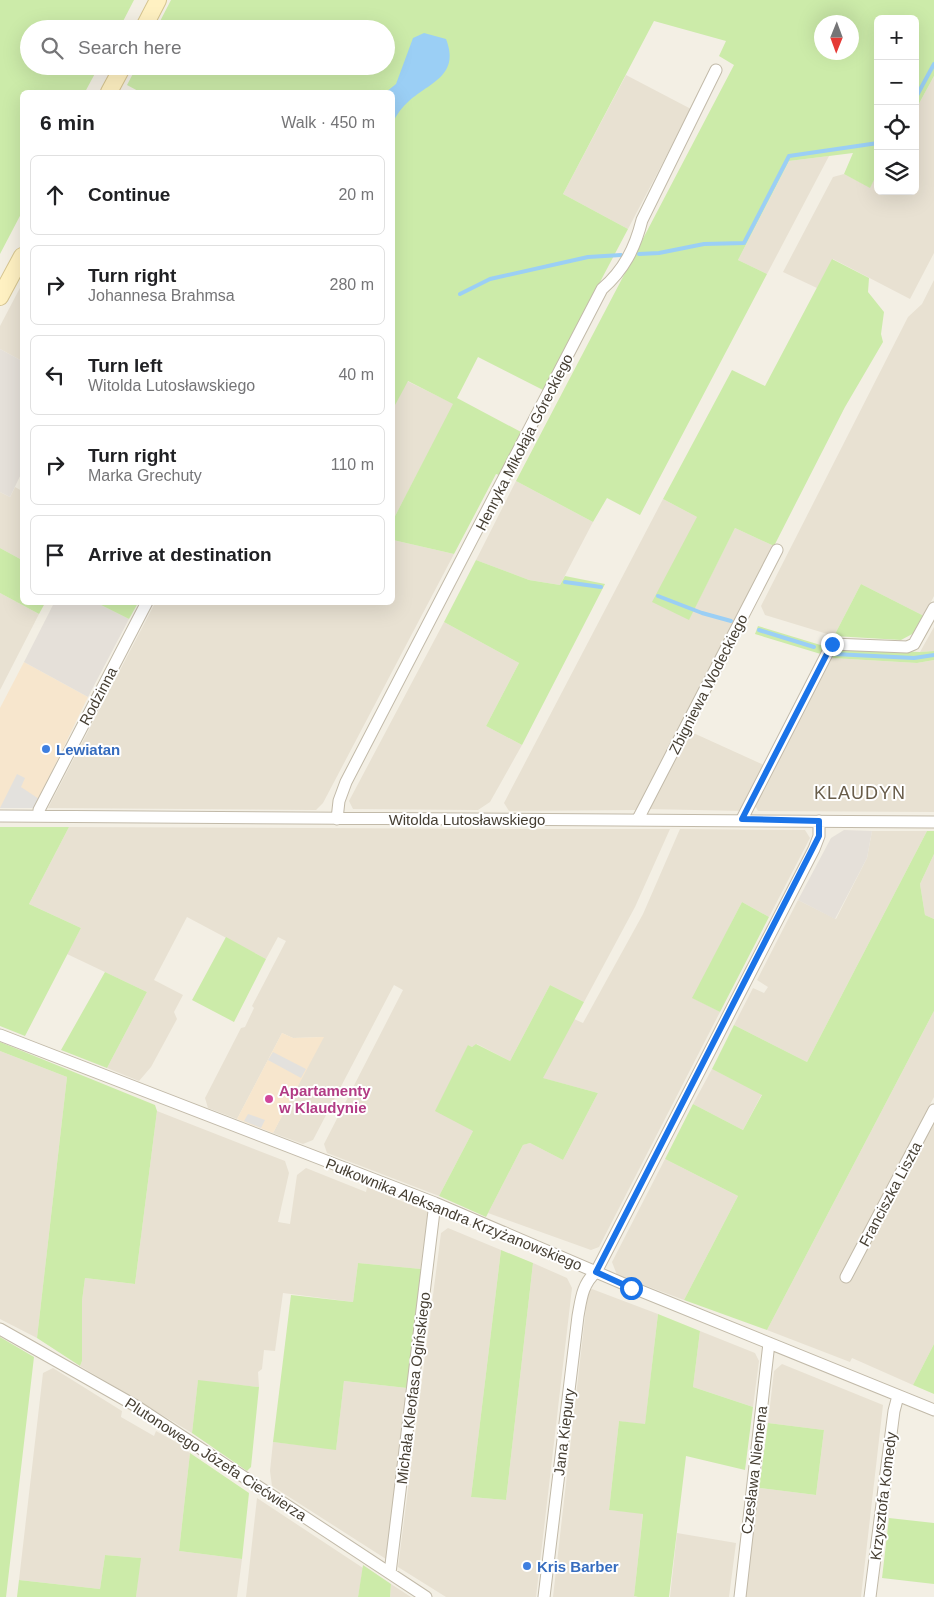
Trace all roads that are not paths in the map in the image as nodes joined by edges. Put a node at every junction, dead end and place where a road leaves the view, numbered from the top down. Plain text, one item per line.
1 (158, 0) edge
2 (148, 20) edge
3 (716, 70) dead end
4 (118, 75) edge
5 (110, 90) edge
6 (20, 260) edge
7 (0, 297) edge
8 (777, 550) dead end
9 (145, 605) edge
10 (934, 608) edge
11 (0, 816) edge
12 (39, 816) junction
13 (337, 818) junction
14 (638, 819) junction
15 (742, 819) junction
16 (819, 821) junction
17 (934, 822) edge
18 (0, 1035) edge
19 (934, 1110) edge
20 (435, 1204) junction
21 (596, 1272) junction
22 (846, 1277) dead end
23 (0, 1329) edge
24 (769, 1344) junction
25 (898, 1396) junction
26 (934, 1410) edge
27 (390, 1573) junction
28 (426, 1597) edge
29 (544, 1597) edge
30 (740, 1597) edge
31 (870, 1597) edge

1 - 2 main road
3 - 13 street, Henryka Mikołaja Góreckiego
4 - 5 main road
6 - 7 main road
8 - 14 street, Zbigniewa Wodeckiego
9 - 12 street, Rodzinna
10 - 15 street
11 - 12 street, Witolda Lutosławskiego
12 - 13 street, Witolda Lutosławskiego
13 - 14 street, Witolda Lutosławskiego
14 - 15 street, Witolda Lutosławskiego
15 - 16 street, Witolda Lutosławskiego
16 - 17 street, Witolda Lutosławskiego
16 - 21 street, Jana Kiepury
18 - 20 street, Pułkownika Aleksandra Krzyżanowskiego
19 - 22 street, Franciszka Liszta
20 - 21 street, Pułkownika Aleksandra Krzyżanowskiego
20 - 27 street, Michała Kleofasa Ogińskiego
21 - 24 street, Pułkownika Aleksandra Krzyżanowskiego
21 - 29 street, Jana Kiepury
23 - 27 street, Plutonowego Józefa Ciećwierza
24 - 25 street, Pułkownika Aleksandra Krzyżanowskiego
24 - 30 street, Czesława Niemena
25 - 26 street, Pułkownika Aleksandra Krzyżanowskiego
25 - 31 street, Krzysztofa Komedy
27 - 28 street, Plutonowego Józefa Ciećwierza

